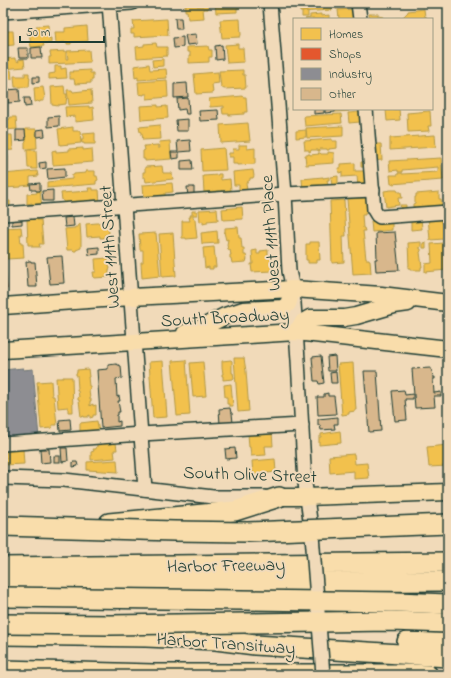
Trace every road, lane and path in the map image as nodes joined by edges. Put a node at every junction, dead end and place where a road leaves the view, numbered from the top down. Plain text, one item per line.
1 (132, 3) edge
2 (270, 3) edge
3 (358, 3) edge
4 (109, 4) edge
5 (3, 12) edge
6 (360, 18) edge
7 (366, 110) edge
8 (373, 190) junction
9 (285, 194) junction
10 (124, 205) junction
11 (448, 212) edge
12 (3, 214) edge
13 (293, 289) junction
14 (131, 297) junction
15 (432, 301) junction
16 (448, 302) edge
17 (3, 306) edge
18 (296, 332) junction
19 (165, 340) junction
20 (134, 341) junction
21 (448, 348) edge
22 (3, 350) edge
23 (302, 425) junction
24 (141, 434) junction
25 (3, 444) edge
26 (3, 478) edge
27 (145, 489) junction
28 (448, 492) edge
29 (279, 497) junction
30 (306, 497) junction
31 (448, 524) edge
32 (3, 526) edge
33 (3, 533) edge
34 (448, 562) edge
35 (3, 567) edge
36 (448, 581) edge
37 (3, 584) edge
38 (3, 597) edge
39 (448, 604) edge
40 (448, 623) edge
41 (3, 624) edge
42 (3, 636) edge
43 (216, 640) junction
44 (448, 643) edge
45 (448, 657) edge
46 (3, 670) edge
47 (154, 675) edge
48 (323, 675) edge
49 (428, 675) edge

1 - 4 street
2 - 9 street, West 111th Place
3 - 6 street
4 - 5 street
4 - 10 street, West 111th Street
7 - 8 street
8 - 9 street
8 - 11 street
9 - 10 street
9 - 13 street, West 111th Place
10 - 12 street
10 - 14 street, West 111th Street
13 - 14 main road, South Broadway
13 - 15 main road, South Broadway
13 - 18 street, West 111th Place
13 - 19 main road
14 - 17 main road, South Broadway
14 - 20 street, West 111th Street
15 - 16 main road, South Broadway
15 - 18 main road
18 - 19 main road, South Broadway
18 - 21 main road, South Broadway
18 - 23 street, West 111th Place
19 - 20 main road, South Broadway
20 - 22 main road, South Broadway
20 - 24 street, West 111th Street
23 - 24 street
23 - 30 street, West 111th Place
24 - 25 street
24 - 27 street, West 111th Street
26 - 27 street, South Olive Street
27 - 29 street, South Olive Street
28 - 30 main road, South Olive Street
29 - 30 main road, South Olive Street
29 - 33 highway
30 - 48 street, West 111th Place, bridge
31 - 32 highway, bridge
34 - 35 highway, Harbor Freeway
36 - 37 highway
38 - 39 highway, bridge
40 - 41 highway, bridge
42 - 43 highway, Harbor Transitway
43 - 44 highway
43 - 45 highway, Harbor Transitway
46 - 47 highway
47 - 49 highway

